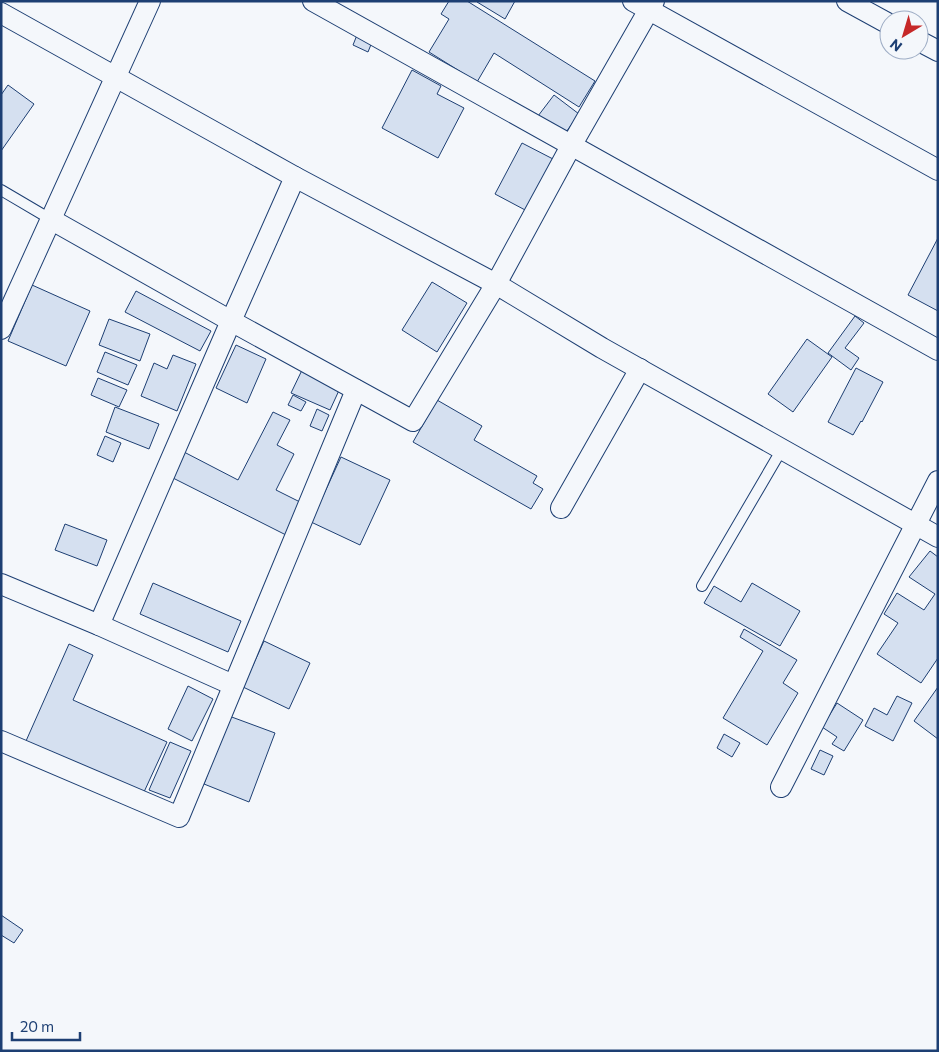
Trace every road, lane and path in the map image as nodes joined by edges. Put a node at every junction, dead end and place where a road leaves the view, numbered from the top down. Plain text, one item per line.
1 (150, 1) edge
2 (313, 1) edge
3 (848, 1) edge
4 (646, 4) edge
5 (1, 13) edge
6 (879, 18) edge
7 (116, 78) junction
8 (571, 146) junction
9 (938, 170) edge
10 (295, 177) junction
11 (1, 190) edge
12 (52, 220) junction
13 (496, 284) junction
14 (231, 321) junction
15 (1, 329) edge
16 (938, 350) edge
17 (640, 369) junction
18 (356, 390) junction
19 (782, 448) junction
20 (938, 481) edge
21 (561, 508) dead end
22 (916, 525) junction
23 (938, 537) edge
24 (1, 584) edge
25 (702, 586) dead end
26 (98, 625) junction
27 (233, 685) junction
28 (1, 741) edge
29 (781, 787) dead end

1 - 7 street
2 - 8 street
3 - 6 street
4 - 8 street
4 - 9 street
5 - 7 street
7 - 10 street
7 - 12 street
8 - 13 street
8 - 16 street
10 - 13 street
10 - 14 street
11 - 12 lane
12 - 14 street
12 - 15 street
13 - 17 street
13 - 18 street
14 - 18 street
14 - 26 street
17 - 19 street
17 - 21 street
18 - 27 street
19 - 22 street
19 - 25 lane
20 - 22 street
22 - 23 street
22 - 29 street
24 - 26 street
26 - 27 street
27 - 28 street

